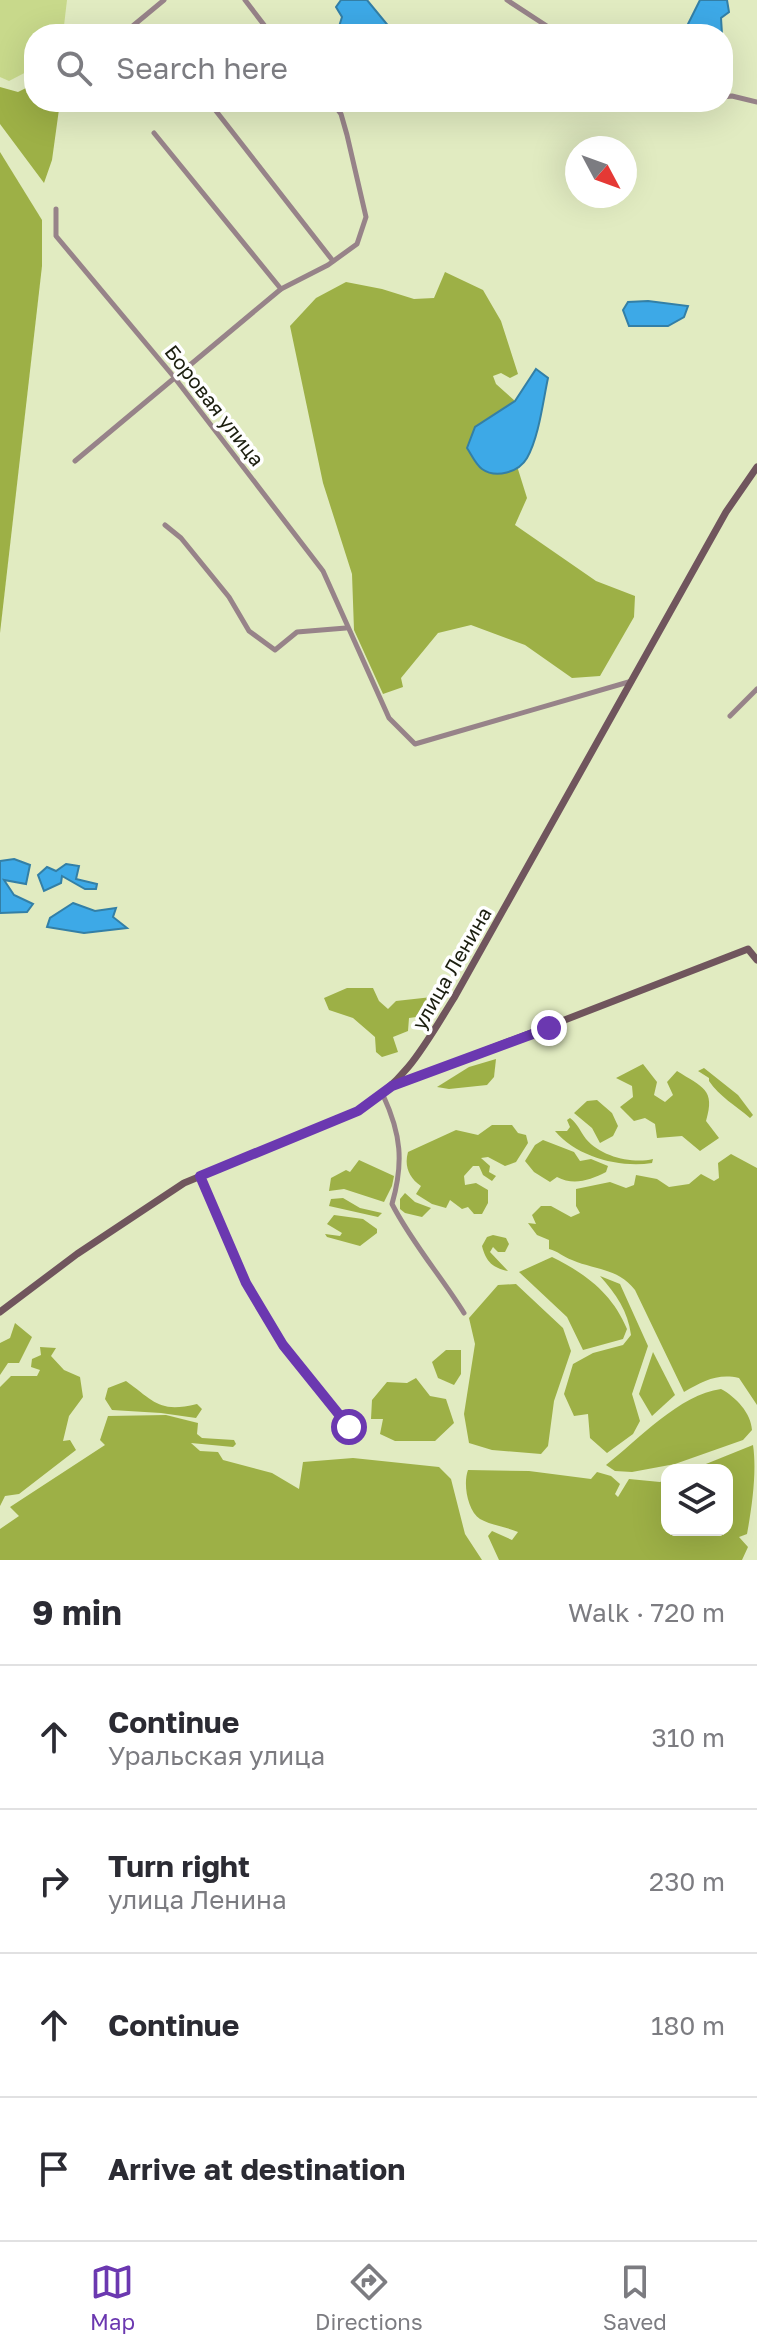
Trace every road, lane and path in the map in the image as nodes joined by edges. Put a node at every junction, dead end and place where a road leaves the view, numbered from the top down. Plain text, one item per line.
1 (164, 0) edge
2 (245, 0) edge
3 (507, 0) edge
4 (135, 24) edge
5 (263, 24) edge
6 (544, 24) edge
7 (733, 96) edge
8 (757, 102) edge
9 (217, 112) edge
10 (340, 112) edge
11 (154, 133) dead end
12 (56, 209) dead end
13 (333, 261) junction
14 (281, 289) junction
15 (174, 377) junction
16 (75, 461) dead end
17 (757, 467) edge
18 (165, 525) dead end
19 (346, 628) junction
20 (633, 681) junction
21 (757, 689) edge
22 (730, 716) dead end
23 (757, 960) edge
24 (392, 1086) junction
25 (383, 1095) junction
26 (200, 1176) junction
27 (0, 1312) edge
28 (464, 1313) dead end
29 (349, 1427) dead end

1 - 4 street
2 - 5 street
3 - 6 street
7 - 8 street
9 - 13 street
10 - 13 street
11 - 14 street
12 - 15 street, Боровая улица
13 - 14 street
14 - 15 street
15 - 16 street
15 - 19 street, Боровая улица
17 - 20 street, улица Ленина
18 - 19 street
19 - 20 street, Боровая улица
20 - 24 street, улица Ленина
21 - 22 street
23 - 24 street
24 - 25 street, улица Ленина
25 - 26 street, улица Ленина
25 - 28 street
26 - 27 street, улица Ленина
26 - 29 street

